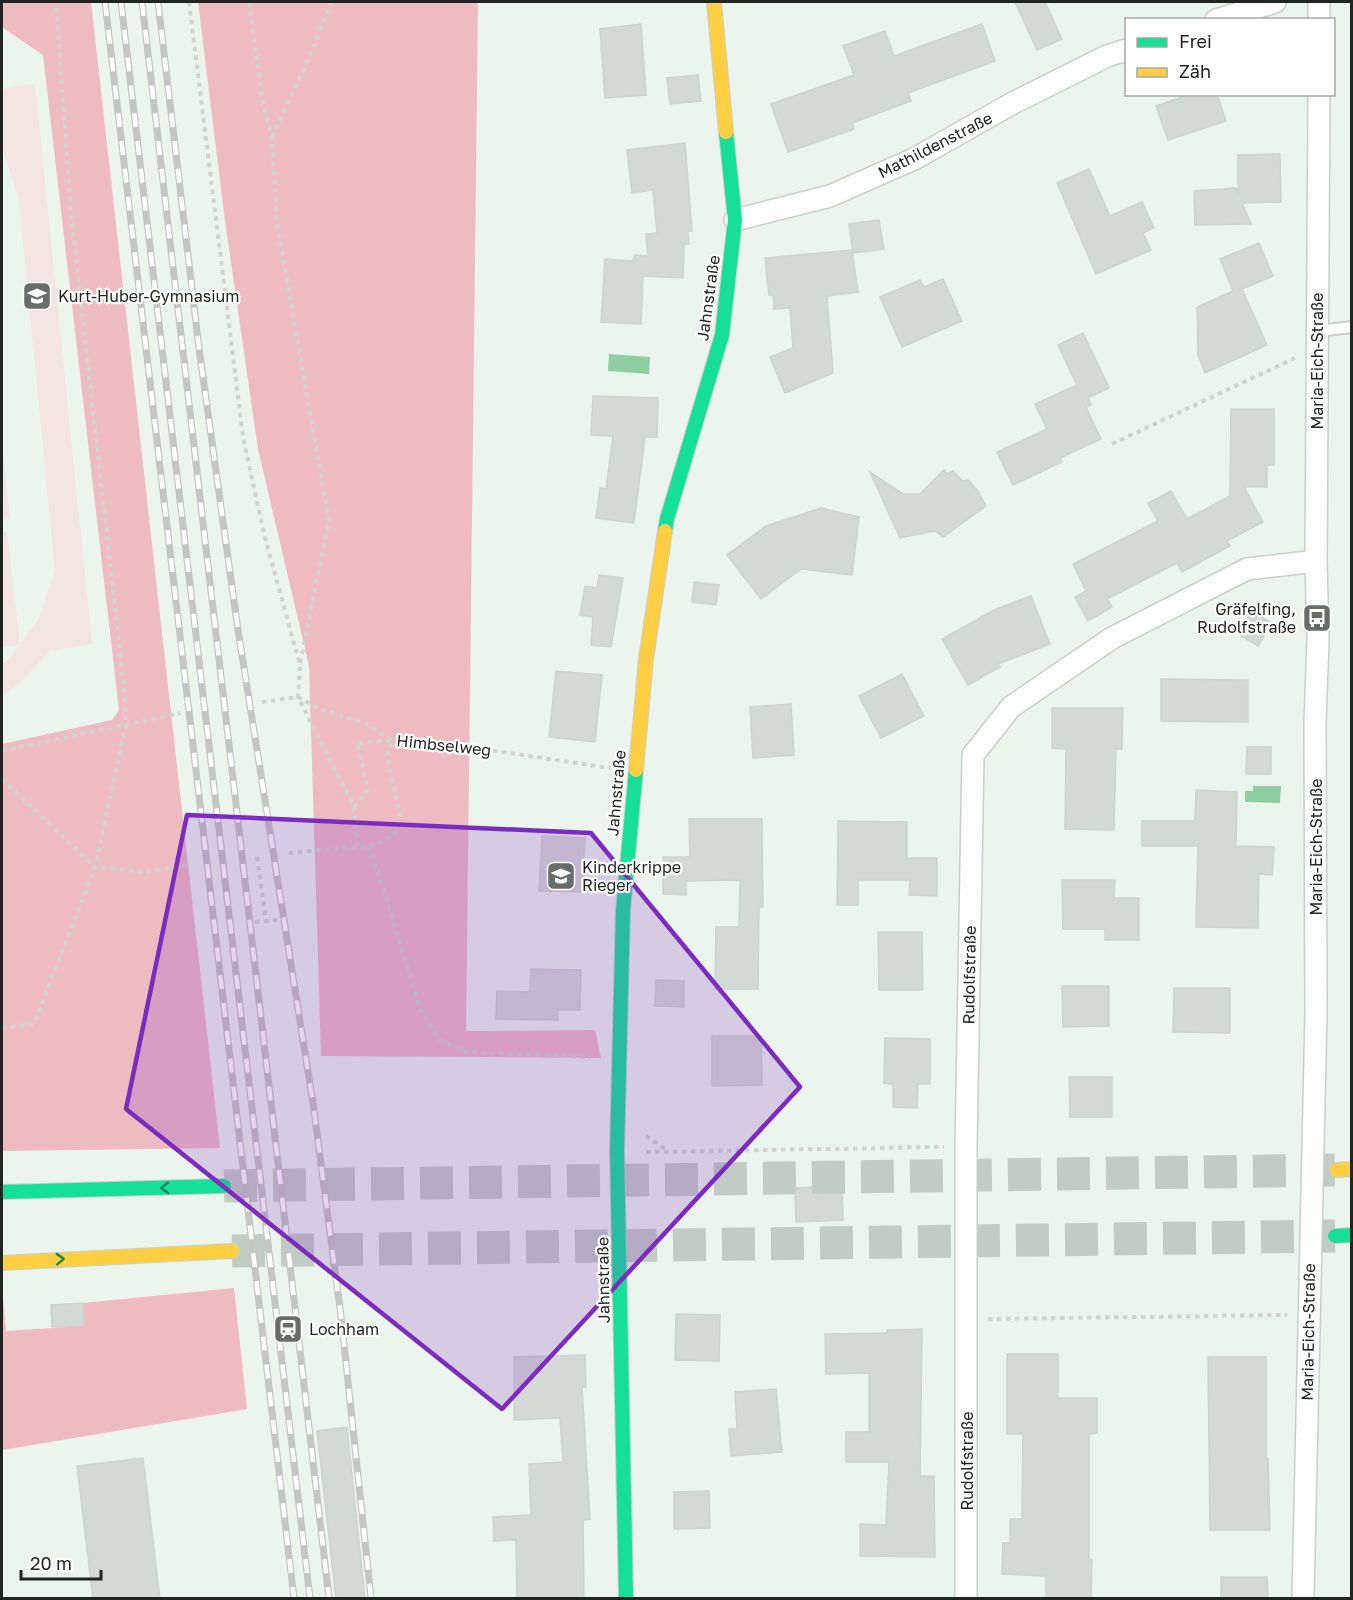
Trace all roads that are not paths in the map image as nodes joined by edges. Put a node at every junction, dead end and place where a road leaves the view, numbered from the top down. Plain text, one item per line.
1 (714, 2) edge
2 (1275, 2) edge
3 (1319, 2) edge
4 (1223, 18) edge
5 (1319, 18) edge
6 (1125, 50) edge
7 (1319, 96) edge
8 (735, 220) junction
9 (1352, 327) edge
10 (1318, 339) junction
11 (1316, 561) junction
12 (1352, 1169) edge
13 (1337, 1170) tunnel mouth
14 (224, 1186) tunnel mouth
15 (2, 1192) edge
16 (1352, 1235) edge
17 (1335, 1236) tunnel mouth
18 (232, 1251) tunnel mouth
19 (2, 1263) edge
20 (626, 1599) edge
21 (966, 1599) edge
22 (1303, 1599) edge

1 - 8 main road, Jahnstraße
2 - 4 street
3 - 5 street
6 - 8 street, Mathildenstraße
7 - 10 street, Maria-Eich-Straße
8 - 20 main road, Jahnstraße
9 - 10 lane
10 - 11 street, Maria-Eich-Straße
11 - 21 street, Rudolfstraße
11 - 22 street, Maria-Eich-Straße
12 - 13 main road
14 -> 15 main road
16 - 17 main road
19 -> 18 main road

